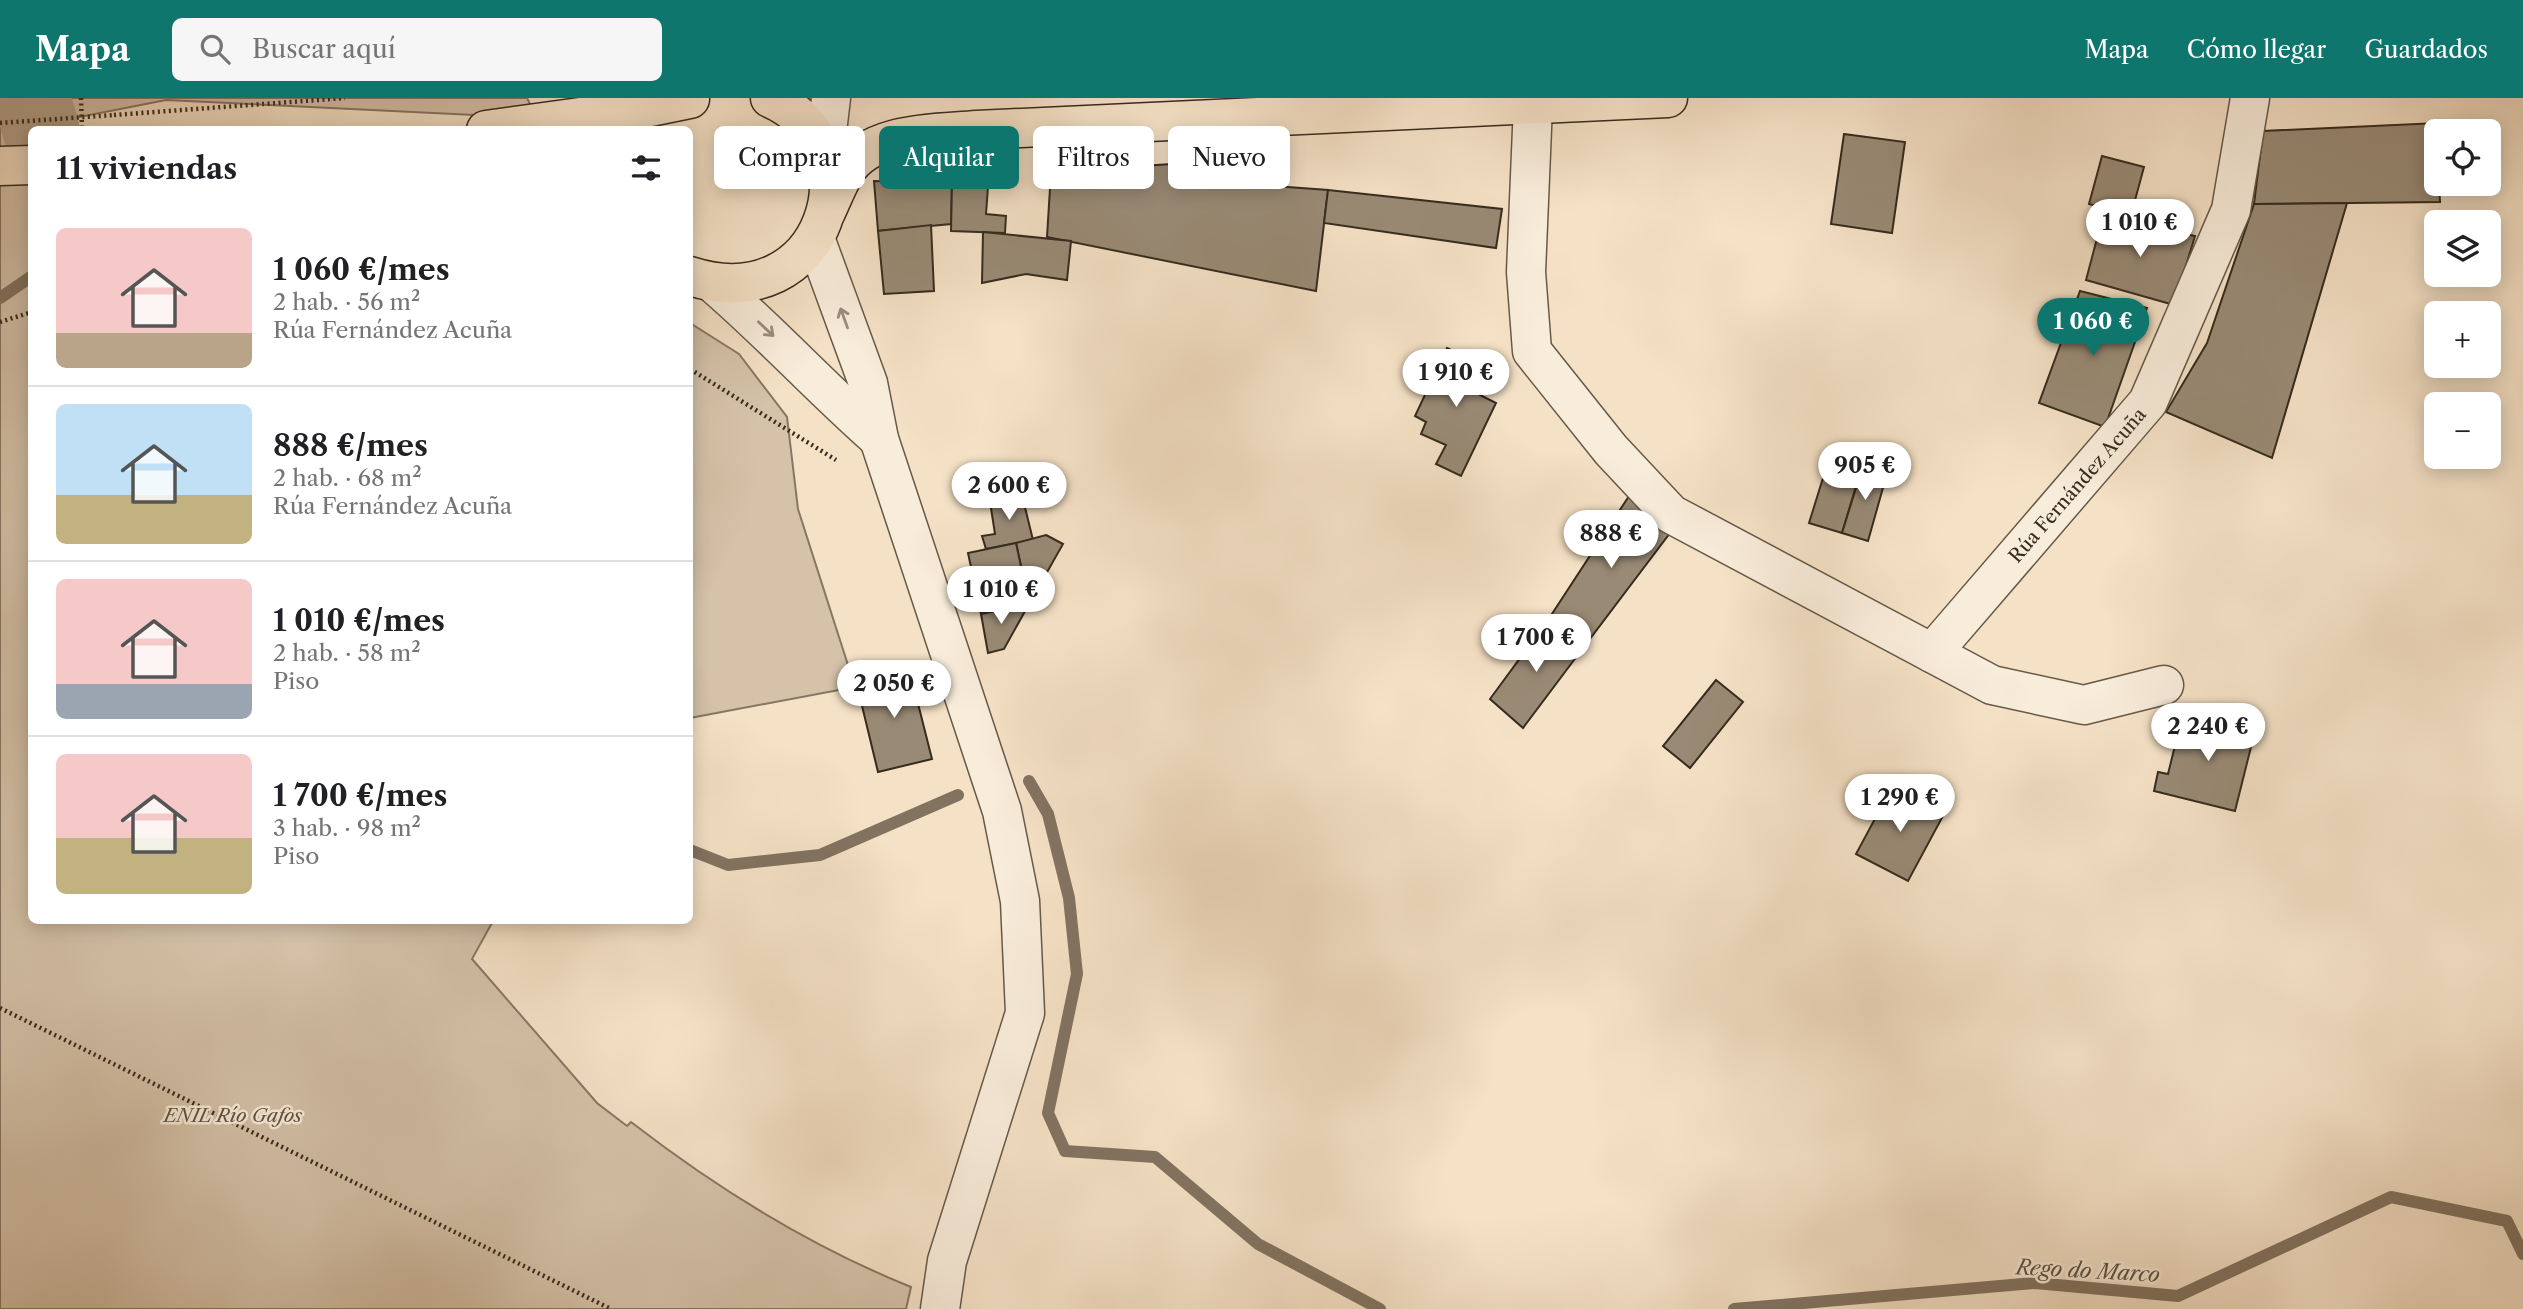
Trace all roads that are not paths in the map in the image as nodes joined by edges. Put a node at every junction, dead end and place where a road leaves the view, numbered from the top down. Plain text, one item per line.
1 (691, 98) edge
2 (817, 98) edge
3 (831, 98) edge
4 (1668, 98) edge
5 (2250, 98) edge
6 (772, 99) edge
7 (1533, 105) junction
8 (515, 126) edge
9 (656, 126) edge
10 (806, 126) edge
11 (828, 126) edge
12 (28, 164) edge
13 (0, 166) edge
14 (828, 189) edge
15 (821, 225) junction
16 (702, 280) edge
17 (879, 439) junction
18 (1932, 653) junction
19 (2164, 685) dead end
20 (940, 1309) edge

1 - 8 main road
1 - 9 main road
2 - 6 main road
3 - 11 street
4 - 7 main road
5 - 18 street, Rúa Fernández Acuña
6 - 10 main road
7 - 15 main road
7 - 18 street
12 - 13 main road
14 - 15 main road
15 - 16 main road
17 -> 15 street
16 -> 17 street
17 - 20 street
18 - 19 street

